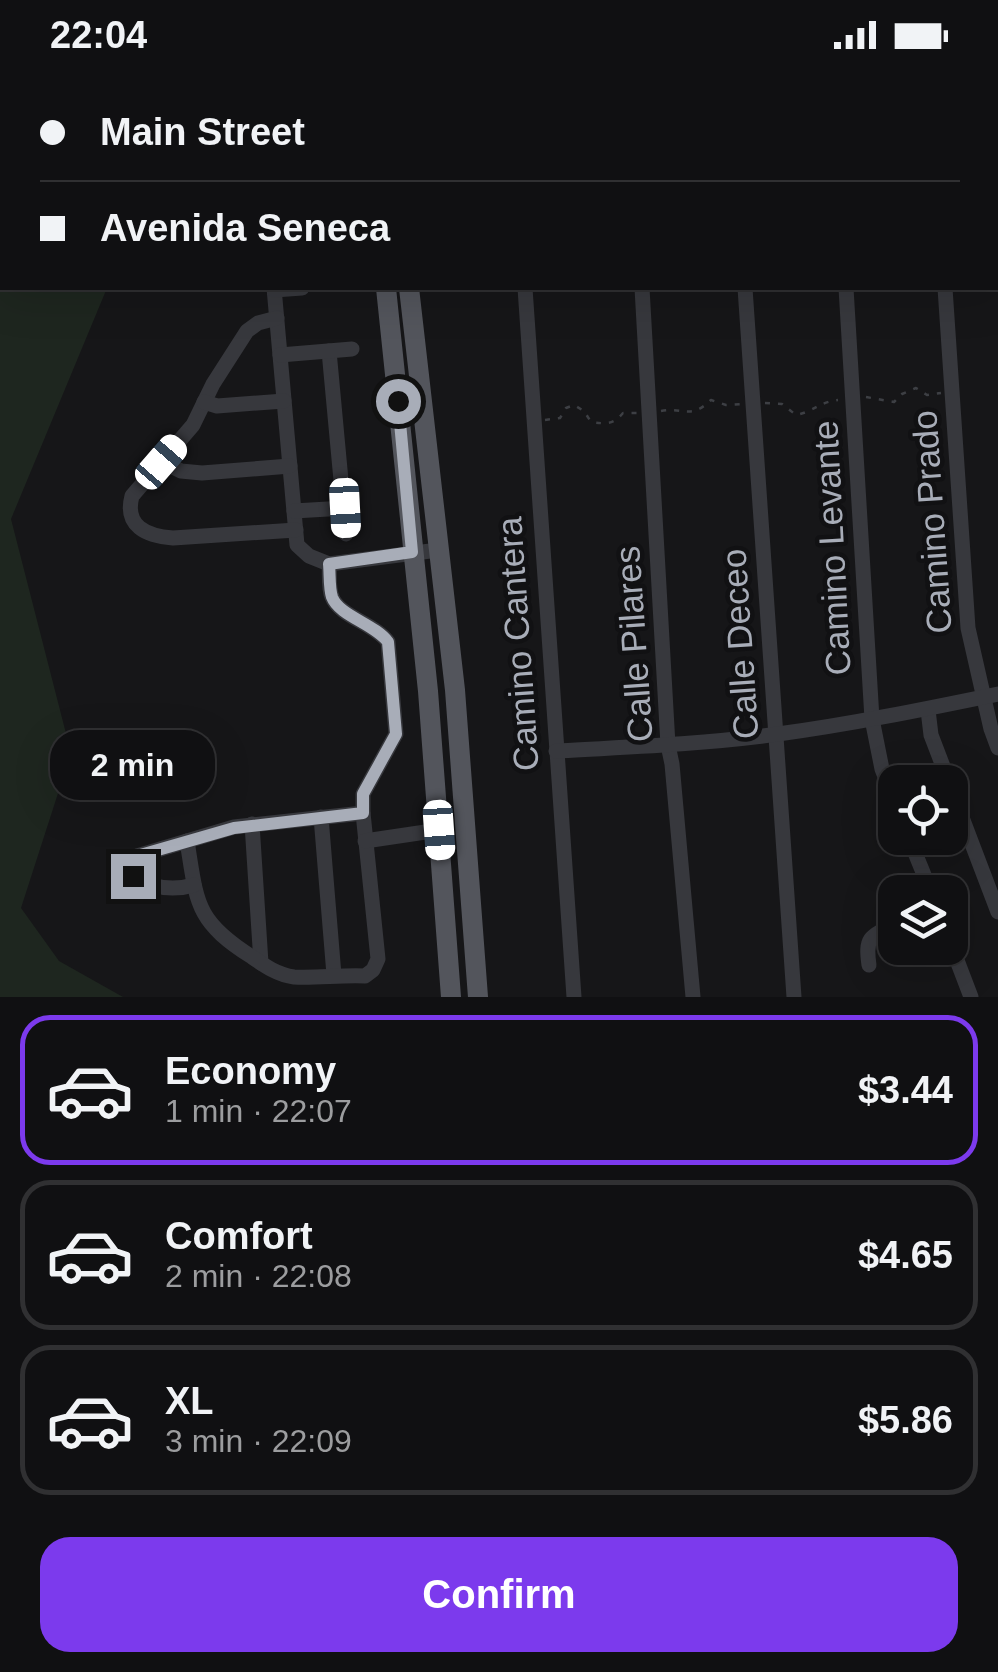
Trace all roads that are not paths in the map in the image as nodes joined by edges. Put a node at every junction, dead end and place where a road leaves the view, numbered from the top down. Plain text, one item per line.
1 (274, 290) edge
2 (386, 290) edge
3 (409, 290) edge
4 (525, 290) edge
5 (642, 290) edge
6 (745, 290) edge
7 (846, 290) edge
8 (946, 290) edge
9 (276, 318) junction
10 (352, 348) dead end
11 (330, 351) junction
12 (280, 356) junction
13 (284, 400) junction
14 (204, 402) junction
15 (161, 462) junction
16 (290, 466) junction
17 (345, 508) junction
18 (294, 511) junction
19 (296, 530) junction
20 (346, 534) dead end
21 (438, 550) junction
22 (412, 552) junction
23 (329, 564) junction
24 (990, 696) edge
25 (928, 710) junction
26 (872, 719) junction
27 (777, 734) junction
28 (668, 745) junction
29 (998, 748) edge
30 (556, 752) junction
31 (881, 765) edge
32 (942, 765) edge
33 (363, 813) junction
34 (321, 817) junction
35 (252, 824) junction
36 (439, 830) junction
37 (968, 834) edge
38 (187, 841) junction
39 (365, 841) junction
40 (194, 885) junction
41 (998, 912) edge
42 (878, 933) edge
43 (260, 963) junction
44 (959, 965) edge
45 (869, 966) dead end
46 (334, 975) junction
47 (451, 997) edge
48 (478, 997) edge
49 (574, 997) edge
50 (693, 997) edge
51 (794, 997) edge
52 (971, 997) edge

1 - 9 street
2 - 22 main road
3 - 21 main road
4 - 30 street, Camino Cantera
5 - 28 street, Calle Pilares
6 - 27 street, Calle Deceo
7 - 26 street, Camino Levante
8 - 24 street, Camino Prado
9 - 12 street
9 - 14 street
10 - 11 street
11 - 12 street
11 - 17 street
12 - 13 street
13 - 14 street
13 - 16 street
14 - 15 street
15 - 16 street
15 - 19 street
16 - 18 street
17 - 18 street
17 - 20 street
18 - 19 street
19 - 23 street
21 - 22 street
21 - 48 main road
22 - 23 street
22 - 36 main road
23 - 33 street
24 - 25 street
24 - 29 street, Camino Prado
25 - 26 street
25 - 32 street
26 - 27 street
26 - 31 street, Camino Levante
27 - 28 street
27 - 51 street, Calle Deceo
28 - 30 street
28 - 50 street, Calle Pilares
30 - 49 street, Camino Cantera
33 - 34 street
33 - 39 street
34 - 35 street
34 - 46 street
35 - 38 street
35 - 43 street
36 - 39 street
36 - 47 main road
37 - 41 street
38 - 40 street
38 - 40 street
39 - 46 street
40 - 43 street
42 - 45 street
43 - 46 street
44 - 52 street

